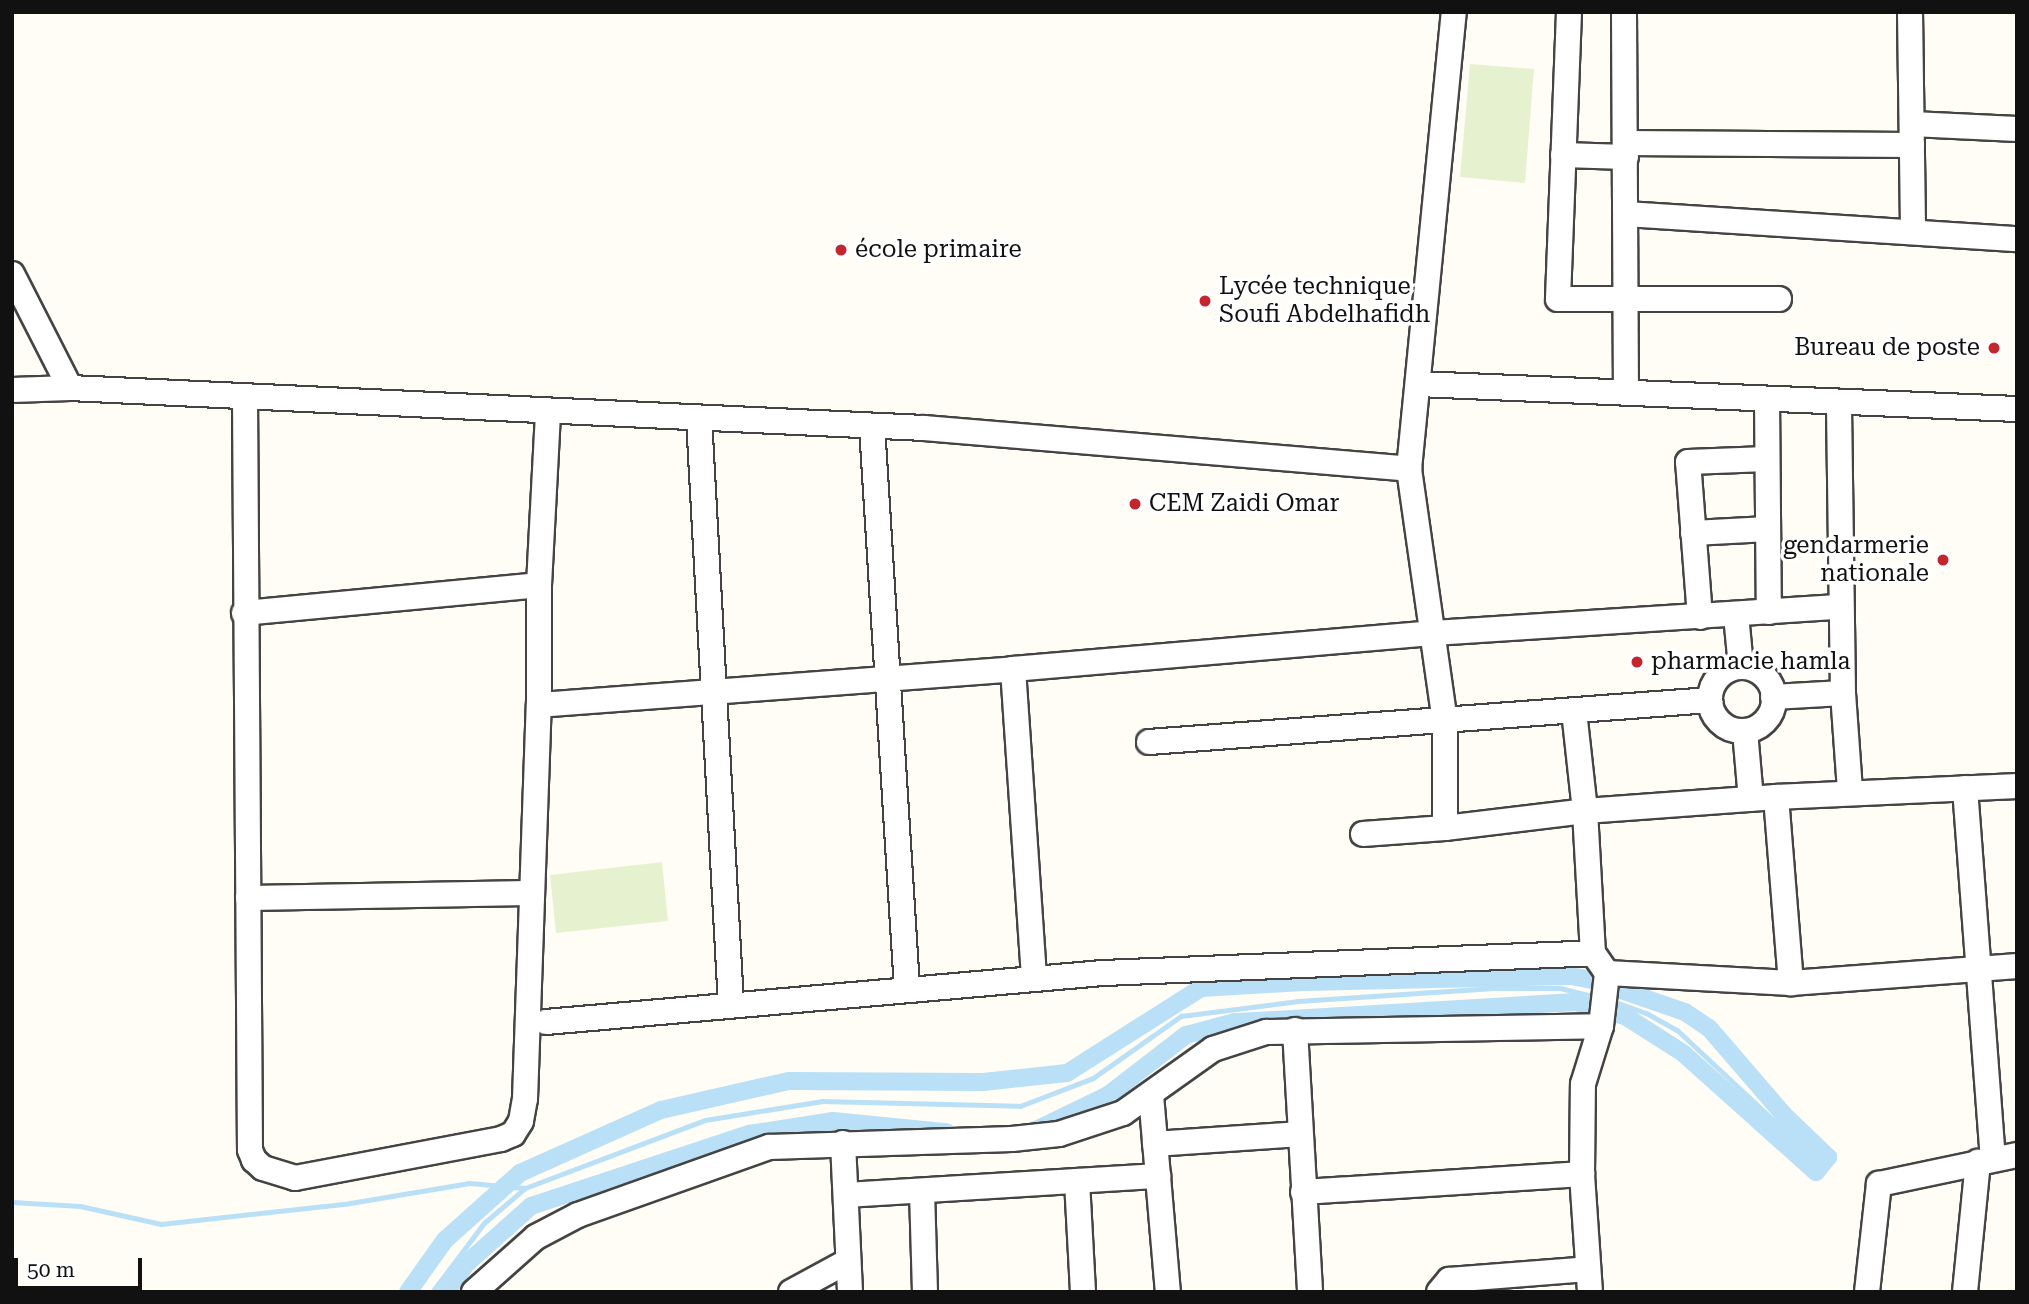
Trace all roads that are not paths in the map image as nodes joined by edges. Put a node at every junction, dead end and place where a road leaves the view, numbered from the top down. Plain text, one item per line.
1 (1454, 12) edge
2 (1569, 12) edge
3 (1624, 12) edge
4 (1910, 12) edge
5 (2017, 129) edge
6 (1912, 134) junction
7 (1626, 150) junction
8 (1563, 155) junction
9 (1626, 214) junction
10 (1913, 232) junction
11 (2017, 239) edge
12 (12, 274) edge
13 (1627, 299) junction
14 (1779, 299) dead end
15 (1418, 384) junction
16 (70, 388) junction
17 (12, 390) edge
18 (1626, 393) junction
19 (245, 397) junction
20 (1767, 399) junction
21 (1839, 402) junction
22 (2017, 409) edge
23 (548, 411) junction
24 (699, 418) junction
25 (872, 426) junction
26 (1768, 458) junction
27 (1409, 469) junction
28 (1768, 529) junction
29 (1693, 533) junction
30 (539, 584) junction
31 (1840, 607) junction
32 (1769, 612) junction
33 (244, 613) junction
34 (1736, 615) junction
35 (1699, 617) junction
36 (1434, 633) junction
37 (1741, 667) junction
38 (1013, 669) junction
39 (886, 679) junction
40 (713, 692) junction
41 (1843, 693) junction
42 (1773, 697) junction
43 (1710, 700) junction
44 (539, 705) junction
45 (1574, 711) junction
46 (1444, 722) junction
47 (1745, 731) junction
48 (1149, 742) dead end
49 (2017, 786) edge
50 (1965, 788) junction
51 (1850, 791) junction
52 (1776, 797) junction
53 (1751, 799) junction
54 (1585, 811) junction
55 (1445, 828) junction
56 (1363, 834) dead end
57 (531, 893) junction
58 (248, 898) junction
59 (2017, 966) edge
60 (1979, 968) junction
61 (1602, 970) junction
62 (1034, 978) junction
63 (1791, 983) junction
64 (907, 989) junction
65 (731, 1005) junction
66 (1602, 1018) junction
67 (546, 1022) dead end
68 (1295, 1030) junction
69 (1151, 1095) junction
70 (1300, 1134) junction
71 (843, 1143) junction
72 (1155, 1144) junction
73 (1996, 1159) edge
74 (1582, 1174) junction
75 (1158, 1176) junction
76 (1077, 1181) junction
77 (922, 1191) junction
78 (1303, 1192) junction
79 (846, 1195) junction
80 (848, 1261) junction
81 (1589, 1280) edge
82 (474, 1292) edge
83 (791, 1292) edge
84 (850, 1292) edge
85 (925, 1292) edge
86 (1083, 1292) edge
87 (1168, 1292) edge
88 (1310, 1292) edge
89 (1439, 1292) edge
90 (1867, 1292) edge
91 (1965, 1292) edge

1 - 15 street
2 - 8 street
3 - 7 street
4 - 6 street
5 - 6 street
6 - 7 street
6 - 10 street
7 - 8 street
7 - 9 street
8 - 13 street
9 - 10 street
9 - 13 street
10 - 11 street
12 - 16 street
13 - 14 street
13 - 18 street
15 - 18 street
15 - 27 street
16 - 17 street
16 - 19 street
18 - 20 street
19 - 23 street
19 - 33 street
20 - 21 street
20 - 26 street
21 - 22 street
21 - 31 street
23 - 24 street
23 - 30 street
24 - 25 street
24 - 40 street
25 - 27 street
25 - 39 street
26 - 28 street
26 - 29 street
27 - 36 street
28 - 29 street
28 - 32 street
29 - 35 street
30 - 33 street
30 - 44 street
31 - 32 street
31 - 41 street
32 - 34 street
33 - 58 street
34 - 35 street
34 - 37 street
35 - 36 street
36 - 38 street
36 - 46 street
37 - 42 street
37 - 43 street
38 - 39 street
38 - 62 street
39 - 40 street
39 - 64 street
40 - 44 street
40 - 65 street
41 - 42 street
41 - 51 street
42 - 47 street
43 - 45 street
43 - 47 street
44 - 57 street
45 - 46 street
45 - 54 street
46 - 48 street
46 - 55 street
47 - 53 street
49 - 50 street
50 - 51 street
50 - 60 street
51 - 52 street
52 - 53 street
52 - 63 street
53 - 54 street
54 - 55 street
54 - 61 street
55 - 56 street
57 - 58 street
57 - 58 street
59 - 60 street
60 - 63 street
60 - 73 street
61 - 62 street
61 - 63 street
61 - 66 street
62 - 64 street
64 - 65 street
65 - 67 street
66 - 68 street
66 - 74 street
68 - 69 street
68 - 70 street
69 - 71 street
69 - 72 street
70 - 72 street
70 - 78 street
71 - 79 street
71 - 82 street
72 - 75 street
73 - 90 street
73 - 91 street
74 - 78 street
74 - 81 street
75 - 76 street
75 - 87 street
76 - 77 street
76 - 86 street
77 - 79 street
77 - 85 street
78 - 88 street
79 - 80 street
80 - 83 street
80 - 84 street
81 - 89 street

